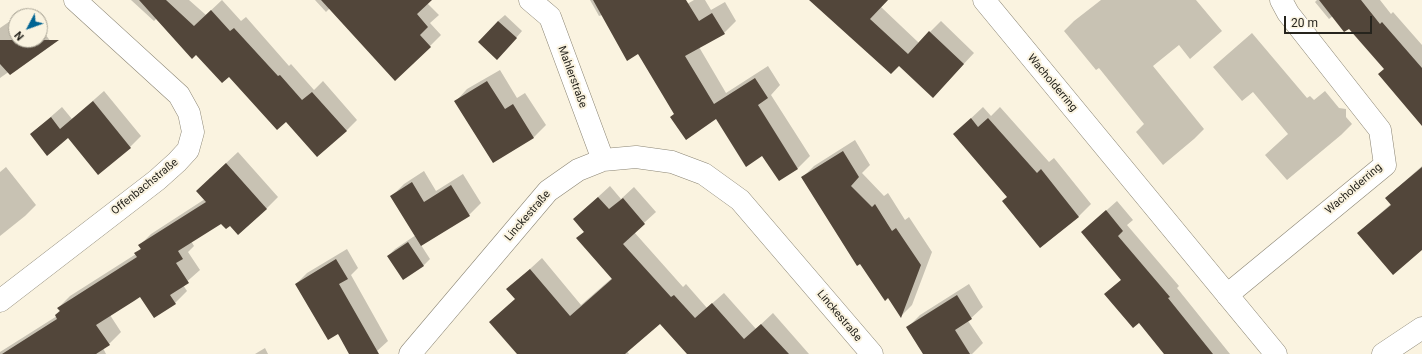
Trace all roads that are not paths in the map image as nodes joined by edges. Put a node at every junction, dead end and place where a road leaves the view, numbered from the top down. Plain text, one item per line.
1 (75, 0) edge
2 (530, 0) edge
3 (984, 0) edge
4 (1281, 0) edge
5 (603, 160) junction
6 (1228, 295) junction
7 (0, 301) edge
8 (1422, 328) edge
9 (410, 354) edge
10 (872, 354) edge
11 (1276, 354) edge
12 (1383, 354) edge

1 - 7 street, Offenbachstraße
2 - 5 street, Mahlerstraße
3 - 6 street, Wacholderring
4 - 6 street, Wacholderring
5 - 9 street, Linckestraße
5 - 10 street, Linckestraße
6 - 11 street, Wacholderring
8 - 12 street

